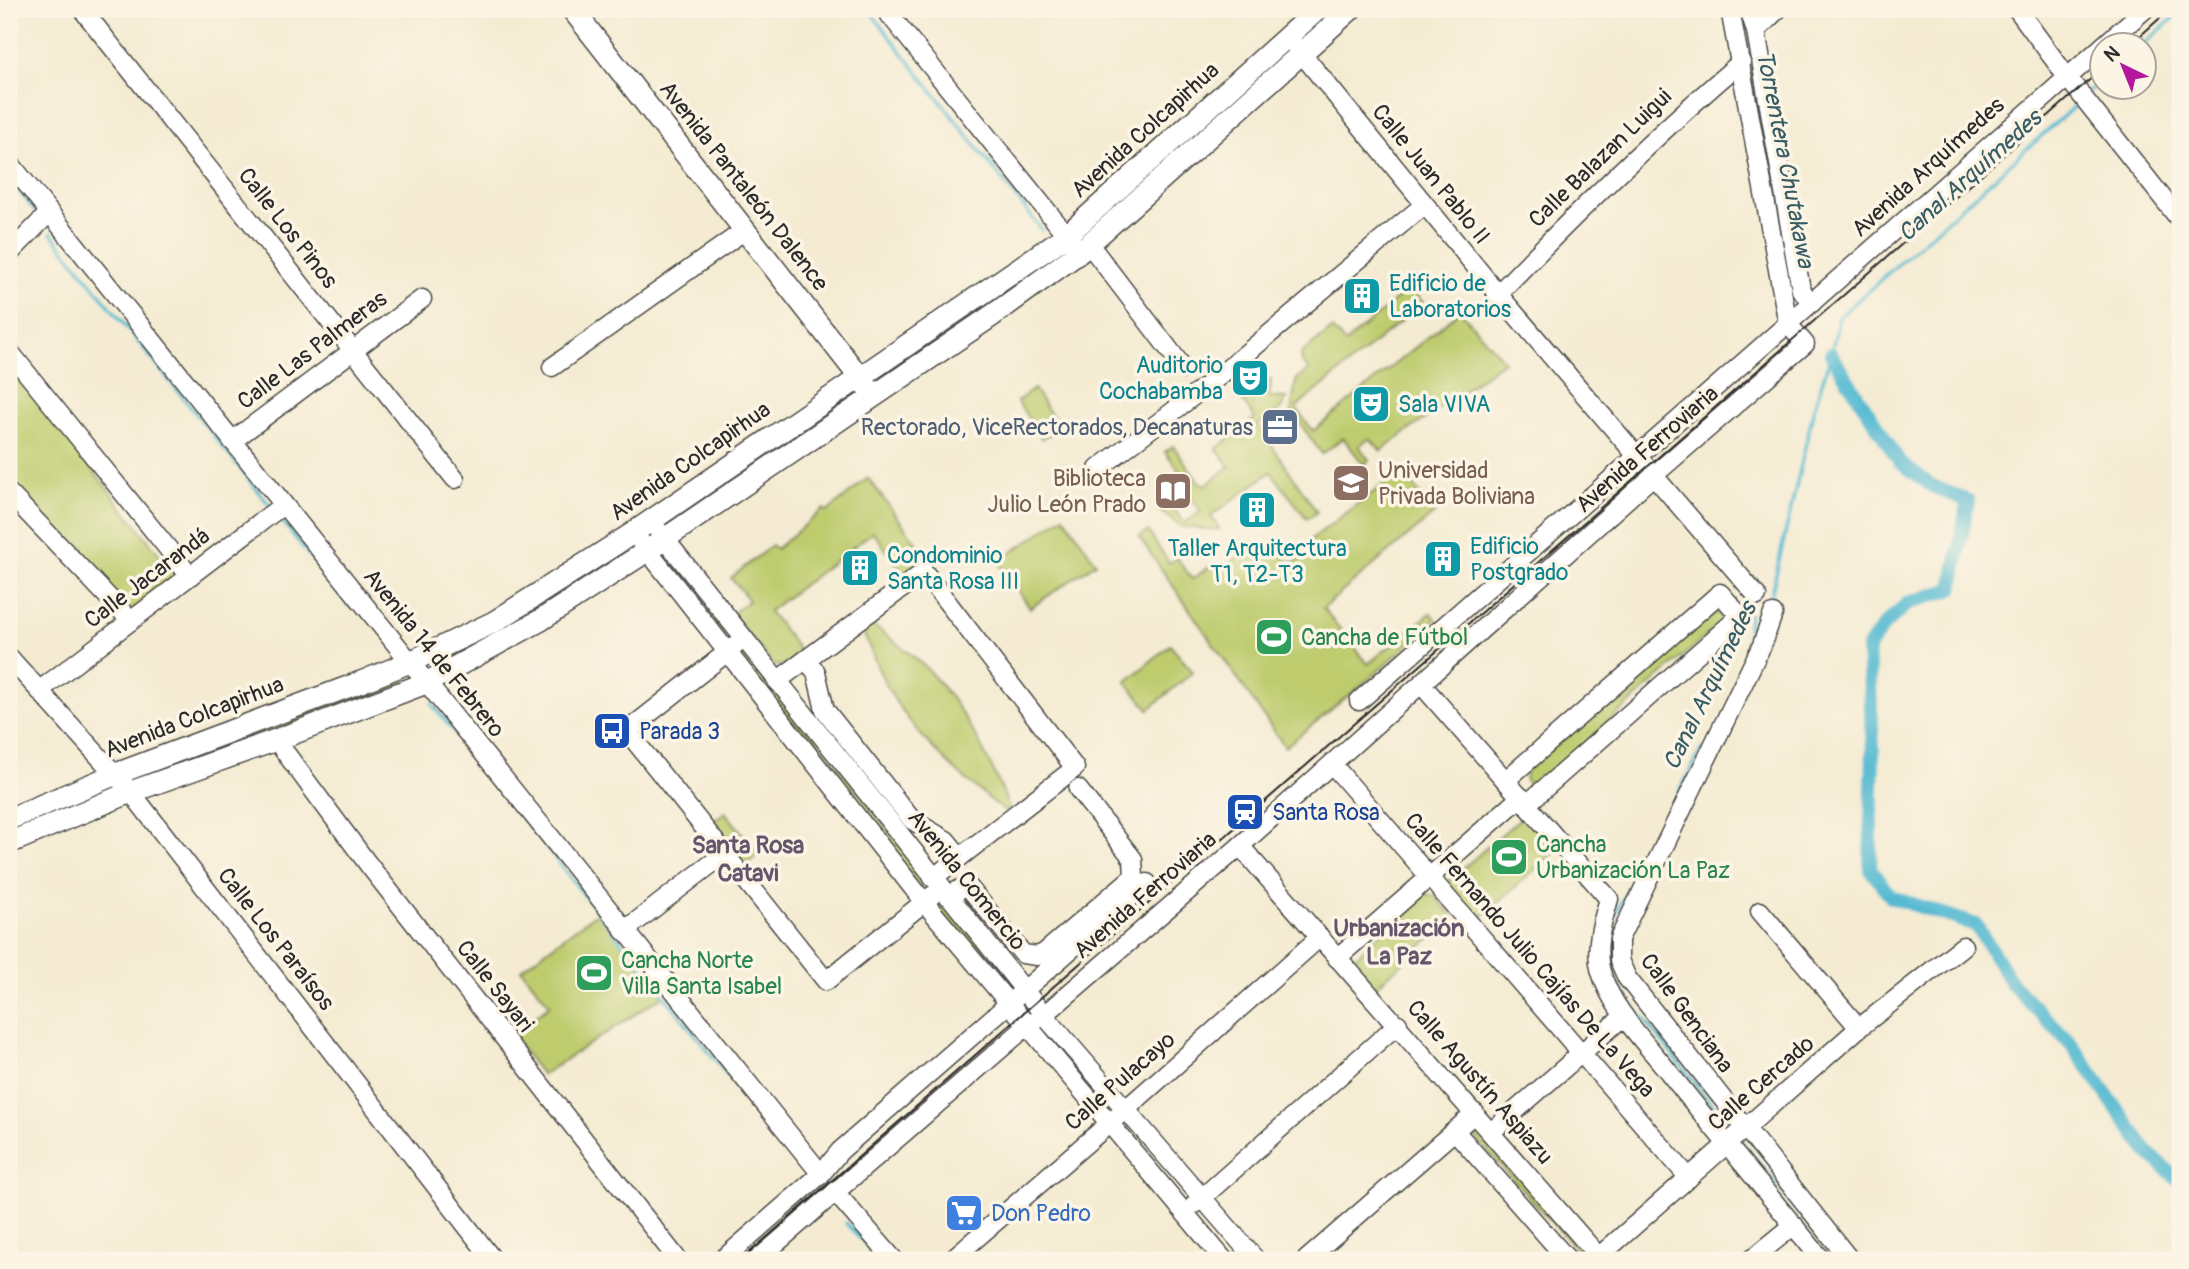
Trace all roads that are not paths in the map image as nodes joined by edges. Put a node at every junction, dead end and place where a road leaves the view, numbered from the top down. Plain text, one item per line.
1 (82, 9) edge
2 (572, 9) edge
3 (885, 9) edge
4 (1318, 9) edge
5 (1351, 9) edge
6 (1730, 9) edge
7 (1749, 9) edge
8 (1778, 9) edge
9 (2017, 9) edge
10 (2145, 9) edge
11 (1756, 32) junction
12 (2118, 32) edge
13 (1287, 36) junction
14 (1302, 53) junction
15 (2088, 58) edge
16 (1741, 62) junction
17 (2067, 77) junction
18 (9, 162) edge
19 (1424, 205) junction
20 (49, 213) junction
21 (2180, 220) edge
22 (745, 230) junction
23 (1078, 244) junction
24 (9, 254) edge
25 (1498, 294) junction
26 (422, 299) dead end
27 (1812, 303) junction
28 (1788, 324) junction
29 (353, 350) junction
30 (9, 351) edge
31 (552, 367) dead end
32 (1185, 369) dead end
33 (860, 376) junction
34 (874, 396) junction
35 (232, 441) junction
36 (1637, 457) junction
37 (1098, 469) dead end
38 (1654, 475) junction
39 (454, 479) dead end
40 (9, 493) edge
41 (283, 505) junction
42 (642, 527) junction
43 (656, 545) junction
44 (190, 576) junction
45 (1757, 596) dead end
46 (1773, 614) dead end
47 (131, 621) junction
48 (744, 639) junction
49 (726, 653) junction
50 (9, 657) edge
51 (806, 660) junction
52 (410, 662) junction
53 (777, 681) junction
54 (426, 682) junction
55 (1422, 685) junction
56 (40, 690) junction
57 (1359, 701) dead end
58 (275, 740) junction
59 (1332, 764) junction
60 (116, 774) junction
61 (1506, 780) junction
62 (1079, 789) dead end
63 (131, 792) junction
64 (1524, 800) junction
65 (9, 819) edge
66 (9, 843) edge
67 (1240, 846) junction
68 (724, 854) junction
69 (960, 857) junction
70 (1431, 876) junction
71 (1147, 883) dead end
72 (941, 887) junction
73 (924, 902) junction
74 (1760, 911) dead end
75 (624, 931) junction
76 (1320, 937) junction
77 (1963, 946) dead end
78 (1337, 958) junction
79 (1026, 991) junction
80 (1009, 1004) junction
81 (1044, 1014) junction
82 (1624, 1016) junction
83 (1398, 1024) junction
84 (1027, 1026) junction
85 (1858, 1028) junction
86 (1582, 1052) junction
87 (1126, 1109) junction
88 (1475, 1114) junction
89 (1109, 1123) junction
90 (1455, 1131) junction
91 (1491, 1132) junction
92 (1736, 1138) junction
93 (821, 1174) junction
94 (1689, 1178) junction
95 (835, 1192) junction
96 (1203, 1198) junction
97 (1185, 1214) junction
98 (1794, 1225) junction
99 (1597, 1259) edge
100 (493, 1260) edge
101 (678, 1260) edge
102 (722, 1260) edge
103 (757, 1260) edge
104 (894, 1260) edge
105 (951, 1260) edge
106 (1224, 1260) edge
107 (1256, 1260) edge
108 (1306, 1260) edge
109 (1568, 1260) edge
110 (1751, 1260) edge
111 (1822, 1260) edge
112 (1850, 1260) edge

1 - 29 street, Calle Los Pinos
2 - 22 main road, Avenida Pantaleón Dalence
3 - 23 street
4 - 13 main road, Avenida Colcapirhua
5 - 14 main road, Avenida Colcapirhua
6 - 16 street
7 - 11 street
8 - 11 street
9 - 17 street
10 - 12 street, Avenida Arquímedes
11 - 27 street
13 - 14 street, Calle Juan Pablo II
13 - 23 main road, Avenida Colcapirhua
14 - 19 street, Calle Juan Pablo II
14 - 23 main road, Avenida Colcapirhua
15 - 17 street, Avenida Arquímedes
16 - 25 street, Calle Balazan Luigui
16 - 28 street
17 - 21 street
17 - 27 street, Avenida Arquímedes
18 - 20 street, Avenida 14 de Febrero
19 - 25 street, Calle Juan Pablo II
19 - 37 street
20 - 24 street
20 - 35 street, Avenida 14 de Febrero
22 - 31 street
22 - 33 main road, Avenida Pantaleón Dalence
23 - 32 street
23 - 33 main road, Avenida Colcapirhua
23 - 34 main road, Avenida Colcapirhua
25 - 36 street, Calle Juan Pablo II
26 - 29 street, Calle Las Palmeras
27 - 28 street, Avenida Arquímedes
28 - 36 street, Avenida Ferroviaria
28 - 38 street, Avenida Ferroviaria
29 - 35 street, Calle Las Palmeras
29 - 39 street, Calle Los Pinos
30 - 44 street
33 - 34 main road, Avenida Pantaleón Dalence
33 - 42 main road, Avenida Colcapirhua
34 - 43 main road, Avenida Colcapirhua
35 - 41 street, Avenida 14 de Febrero
36 - 38 street, Calle Juan Pablo II
36 - 57 street, Avenida Ferroviaria
38 - 45 street, Calle Juan Pablo II
38 - 55 street, Avenida Ferroviaria
40 - 47 street
41 - 44 street, Calle Jacarandá
41 - 52 street, Avenida 14 de Febrero
42 - 43 street, Avenida Comercio
42 - 52 main road, Avenida Colcapirhua
43 - 48 street, Avenida Comercio
43 - 49 street, Avenida Comercio
43 - 54 main road, Avenida Colcapirhua
44 - 47 street, Calle Jacarandá
46 - 92 street, Calle Genciana
47 - 56 street, Calle Jacarandá
48 - 49 street
48 - 53 street, Avenida Comercio
49 - 68 street
49 - 73 street, Avenida Comercio
50 - 56 street, Calle Los Paraísos
51 - 53 street
51 - 69 street
51 - 69 street
52 - 54 street, Avenida 14 de Febrero
52 - 60 main road, Avenida Colcapirhua
53 - 72 street, Avenida Comercio
54 - 58 main road, Avenida Colcapirhua
54 - 75 street, Avenida 14 de Febrero
55 - 59 street, Avenida Ferroviaria
55 - 61 street
56 - 60 street, Calle Los Paraísos
58 - 63 main road, Avenida Colcapirhua
58 - 101 street, Calle Sayari
59 - 67 street, Avenida Ferroviaria
59 - 70 street, Calle Fernando Julio Cajías De La Vega
60 - 63 street, Calle Los Paraísos
60 - 65 main road, Avenida Colcapirhua
61 - 64 street
61 - 64 street
62 - 72 street
63 - 66 main road, Avenida Colcapirhua
63 - 100 street, Calle Los Paraísos
64 - 70 street
64 - 82 street, Calle Genciana
67 - 76 street, Calle Agustín Aspiazu
67 - 81 street, Avenida Ferroviaria
68 - 73 street
68 - 75 street
69 - 72 street
70 - 78 street
70 - 86 street, Calle Fernando Julio Cajías De La Vega
71 - 79 street, Avenida Ferroviaria
72 - 73 street
72 - 79 street, Avenida Comercio
73 - 80 street, Avenida Comercio
74 - 85 street
75 - 93 street, Avenida 14 de Febrero
76 - 78 street, Calle Agustín Aspiazu
76 - 87 street, Calle Pulacayo
77 - 85 street, Calle Cercado
78 - 83 street, Calle Agustín Aspiazu
79 - 80 street, Avenida Ferroviaria
79 - 81 street, Avenida Comercio
80 - 84 street, Avenida Comercio
80 - 93 street, Avenida Ferroviaria
81 - 84 street, Avenida Ferroviaria
81 - 87 street, Avenida Comercio
82 - 86 street
82 - 92 street, Calle Genciana
83 - 88 street, Calle Agustín Aspiazu
83 - 96 street
84 - 89 street, Avenida Comercio
84 - 95 street, Avenida Ferroviaria
85 - 92 street, Calle Cercado
86 - 91 street
86 - 94 street, Calle Fernando Julio Cajías De La Vega
87 - 89 street, Calle Pulacayo
87 - 96 street, Avenida Comercio
88 - 90 street
88 - 91 street, Calle Agustín Aspiazu
89 - 97 street, Avenida Comercio
89 - 105 street, Calle Pulacayo
90 - 108 street
90 - 109 street
91 - 99 street, Calle Agustín Aspiazu
92 - 94 street, Calle Cercado
92 - 98 street, Calle Genciana
92 - 112 street, Calle Genciana
93 - 102 street, Avenida Ferroviaria
94 - 99 street, Calle Cercado
95 - 103 street, Avenida Ferroviaria
95 - 104 street
96 - 97 street
96 - 107 street, Avenida Comercio
97 - 106 street, Avenida Comercio
98 - 110 street
98 - 111 street, Calle Genciana

